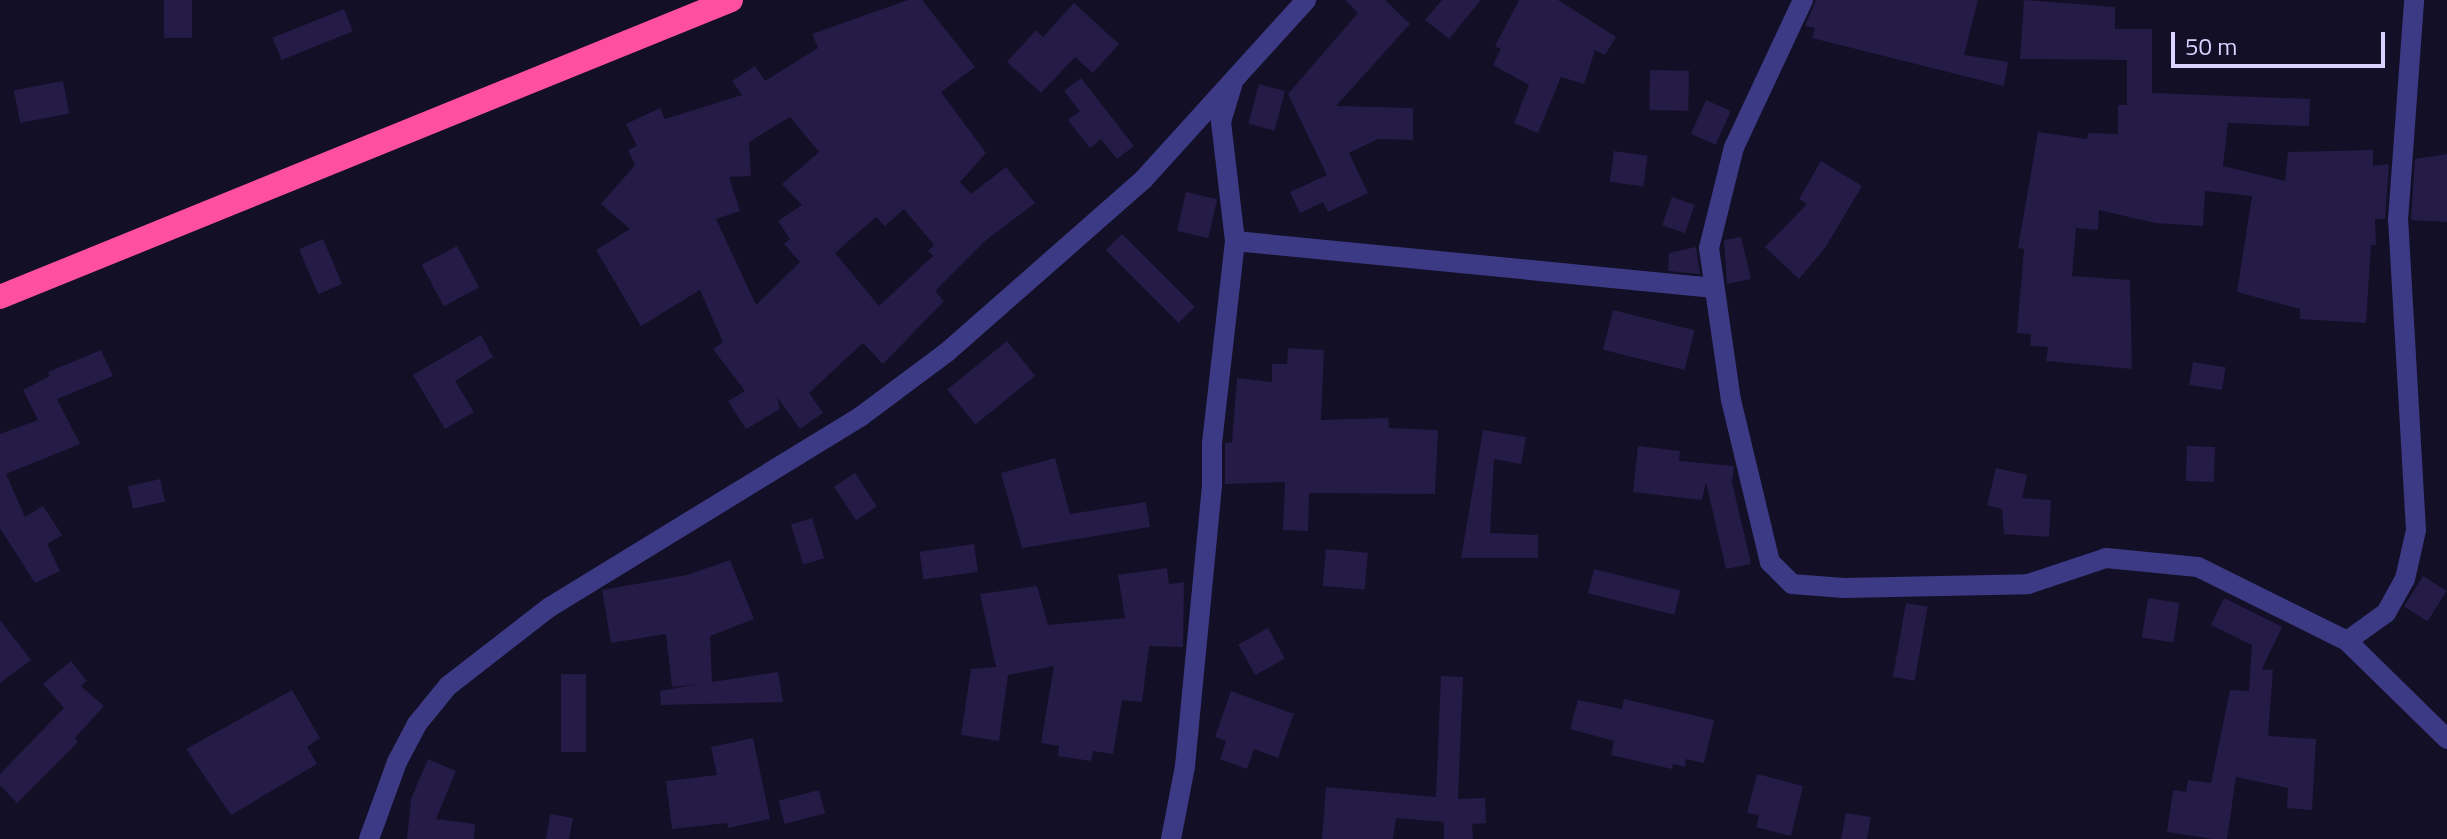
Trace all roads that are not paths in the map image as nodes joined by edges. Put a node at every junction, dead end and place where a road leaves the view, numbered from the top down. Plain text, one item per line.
1 (731, 0) edge
2 (1306, 0) edge
3 (1803, 0) edge
4 (2414, 0) edge
5 (1234, 76) junction
6 (1235, 241) junction
7 (1712, 288) junction
8 (0, 297) edge
9 (2347, 641) junction
10 (2447, 739) edge
11 (369, 839) edge
12 (1171, 839) edge

1 - 8 highway
2 - 5 street
3 - 7 street
4 - 9 street
5 - 6 street
5 - 11 street
6 - 7 street
6 - 12 street
7 - 9 street
9 - 10 street

